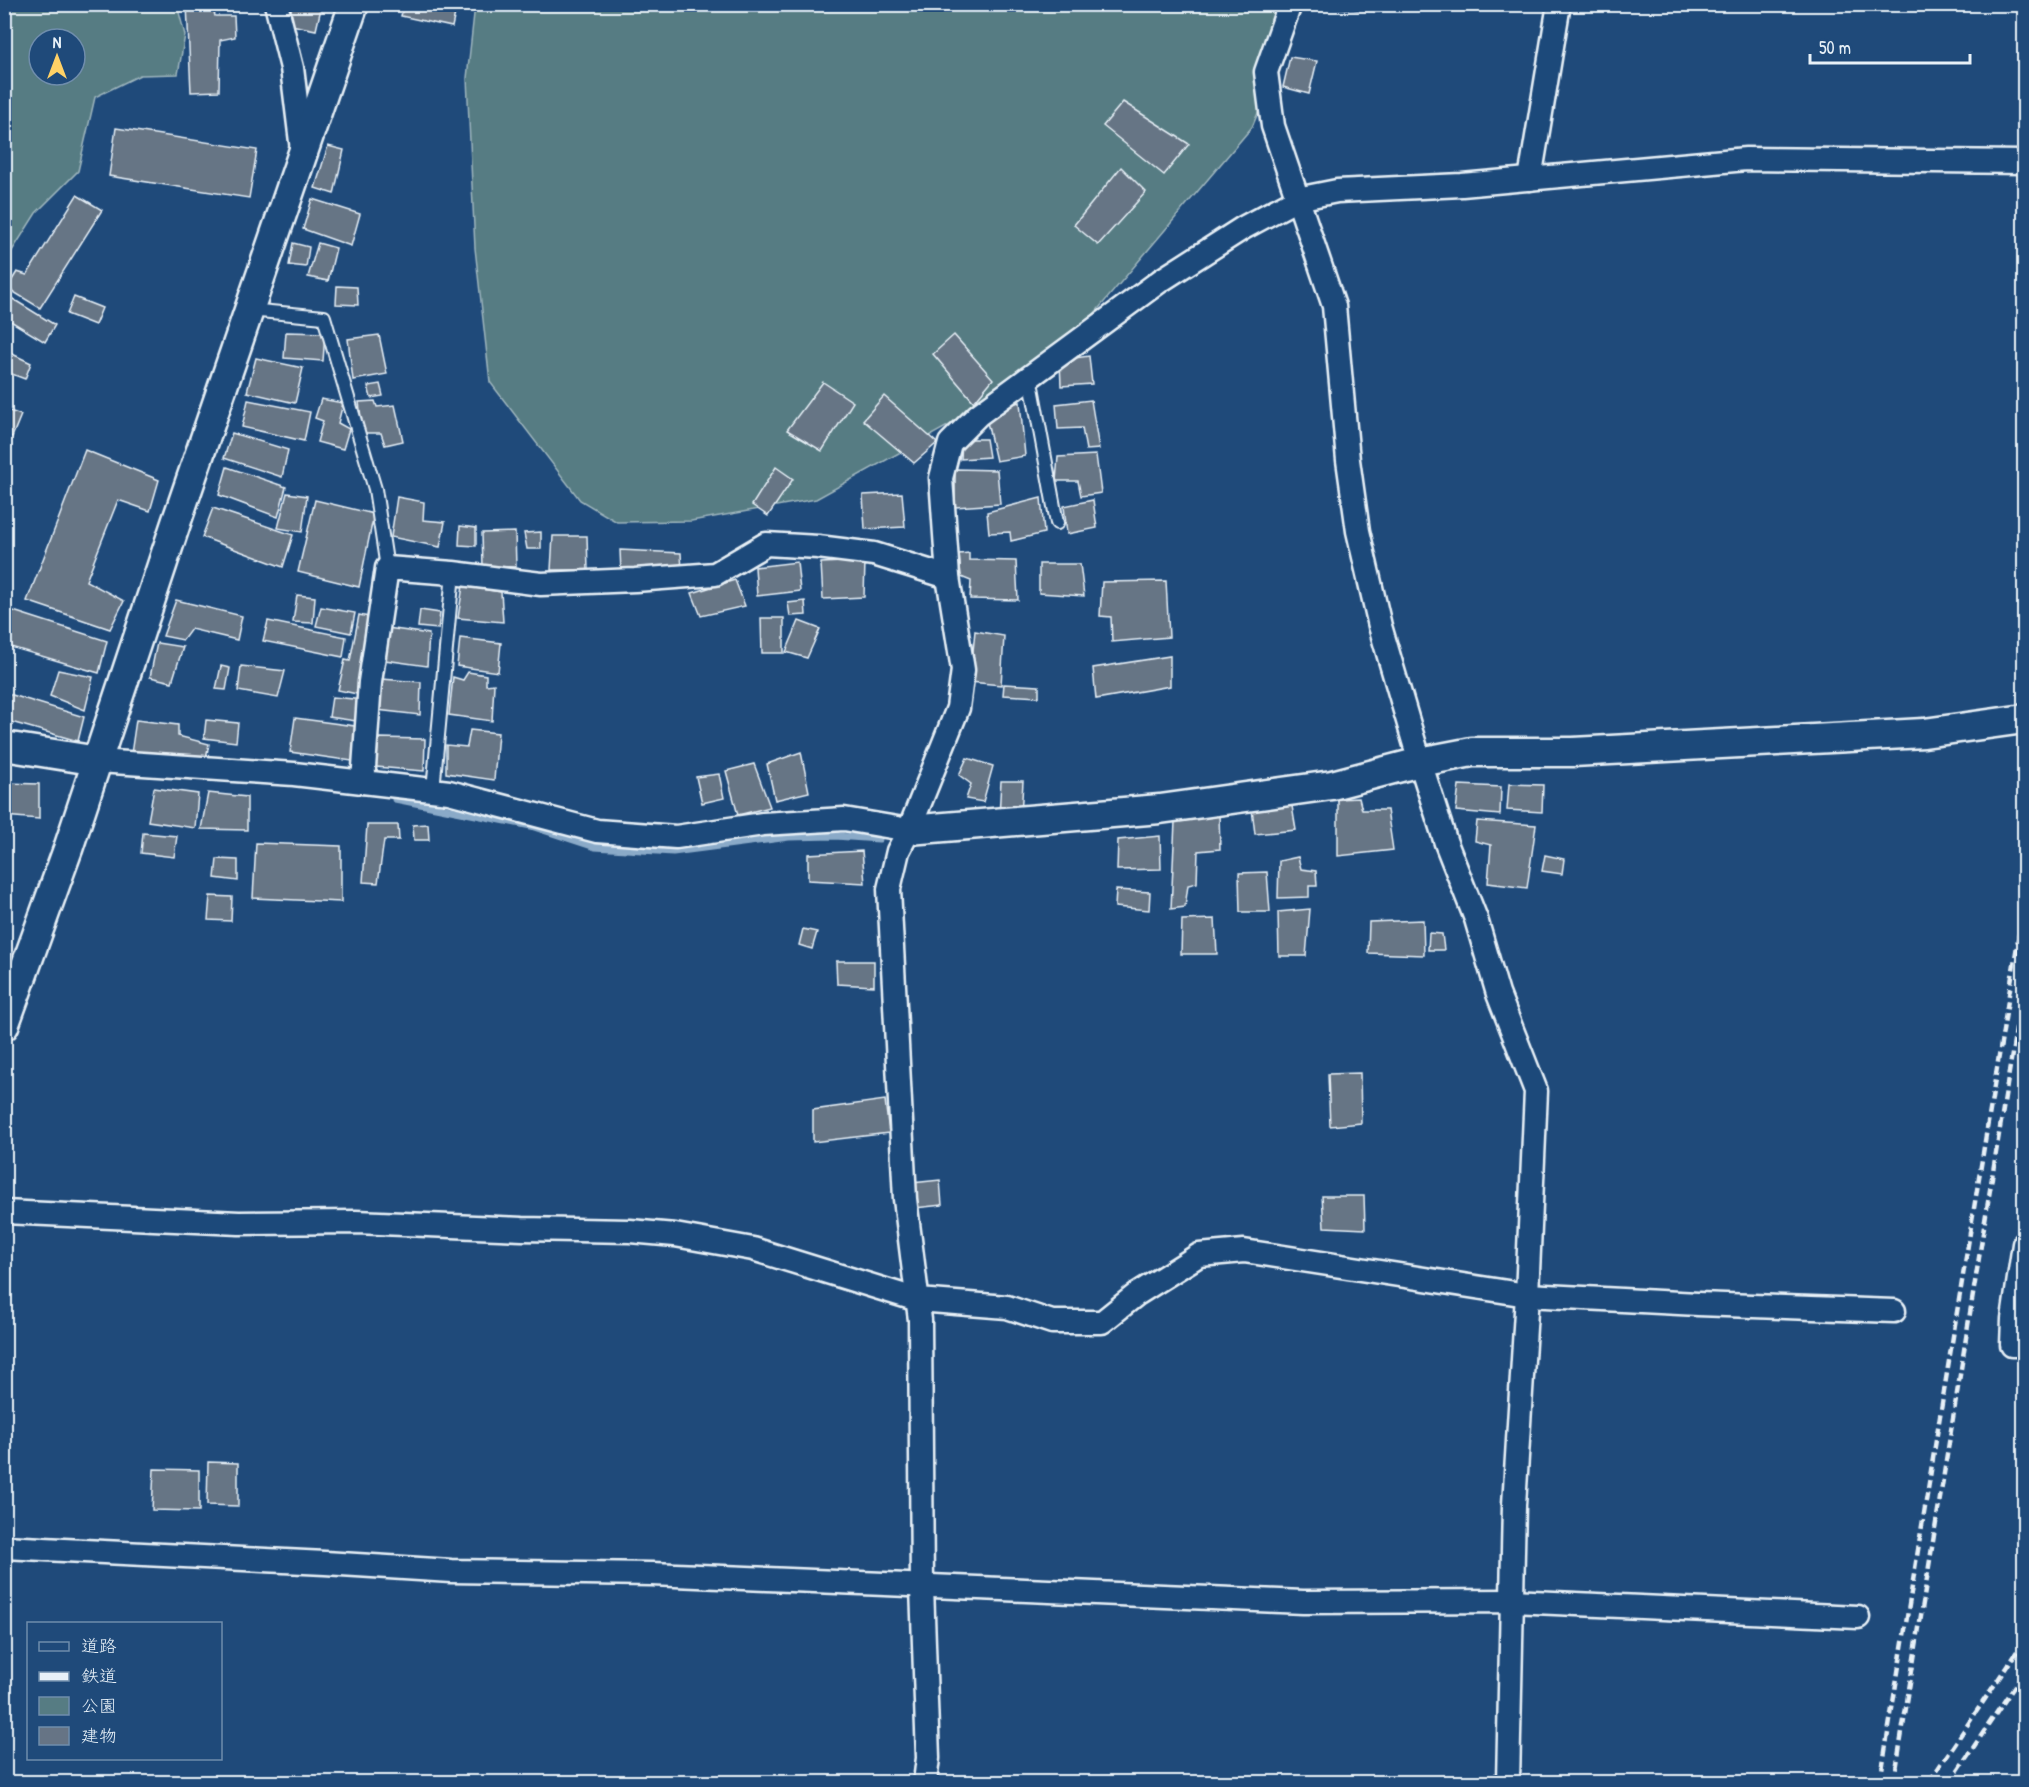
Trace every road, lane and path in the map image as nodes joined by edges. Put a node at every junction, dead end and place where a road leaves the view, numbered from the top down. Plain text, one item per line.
1 (276, 4) edge
2 (354, 4) edge
3 (1290, 4) edge
4 (1559, 4) edge
5 (303, 151) junction
6 (2025, 162) edge
7 (1530, 179) junction
8 (1297, 199) junction
9 (249, 310) junction
10 (1030, 376) junction
11 (1057, 523) dead end
12 (387, 568) junction
13 (453, 573) junction
14 (948, 577) junction
15 (2025, 719) edge
16 (4, 746) edge
17 (98, 761) junction
18 (1420, 762) junction
19 (363, 782) junction
20 (433, 790) junction
21 (909, 830) junction
22 (4, 1026) edge
23 (4, 1212) edge
24 (2025, 1244) edge
25 (1527, 1295) junction
26 (918, 1300) junction
27 (1894, 1311) dead end
28 (2025, 1345) edge
29 (4, 1547) edge
30 (922, 1587) junction
31 (1513, 1601) junction
32 (1857, 1617) dead end
33 (925, 1782) edge
34 (1508, 1782) edge

1 - 5 street
2 - 5 street
3 - 8 street
4 - 7 street
5 - 9 street
6 - 7 street
7 - 8 street
8 - 10 street
8 - 18 street
9 - 12 lane
9 - 17 street
10 - 11 lane
10 - 14 street
12 - 13 street
12 - 19 street
13 - 14 street
13 - 20 lane
14 - 21 street
15 - 18 street
16 - 17 street
17 - 19 street
17 - 22 street
18 - 21 street
18 - 25 street
19 - 20 street
20 - 21 street
21 - 26 street
23 - 26 street
24 - 28 street
25 - 26 street
25 - 27 street
25 - 31 street
26 - 30 street
29 - 30 street
30 - 31 street
30 - 33 street
31 - 32 street
31 - 34 street

